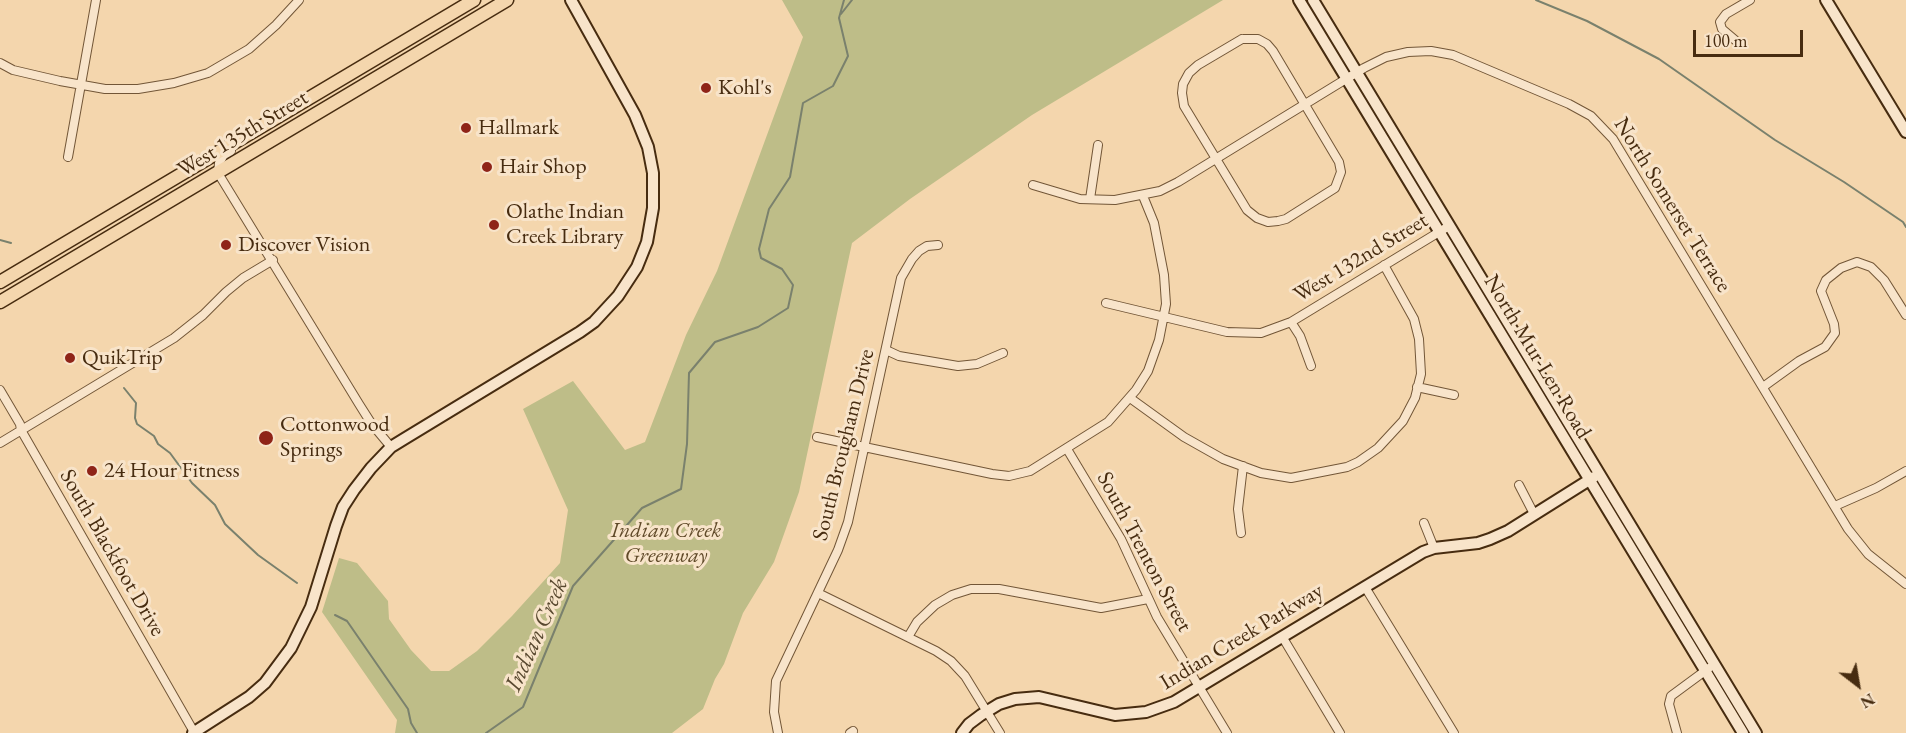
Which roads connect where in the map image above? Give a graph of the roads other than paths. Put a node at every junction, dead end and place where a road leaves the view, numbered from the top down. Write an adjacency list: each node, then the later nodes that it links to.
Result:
1 (96, 0): 13 (street)
2 (300, 0): 13 (street)
3 (474, 0): 15 (main road, West 135th Street)
4 (507, 0): 20 (main road, West 135th Street)
5 (570, 0): 45 (street)
6 (1299, 0): 12 (street, North Mur-Len Road)
7 (1313, 0): 12 (street, North Mur-Len Road)
8 (1750, 0): 10 (street)
9 (1826, 0): 16 (street)
10 (1735, 40)
11 (0, 63): 13 (street)
12 (1352, 76): 14 (street, North Somerset Terrace); 24 (street, North Mur-Len Road); 38 (street, North Somerset Terrace)
13 (81, 85): 18 (street)
14 (1305, 104): 19 (street, North Somerset Terrace); 19 (street); 19 (street)
15 (288, 110): 20 (street); 28 (main road, West 135th Street)
16 (1906, 132)
17 (1098, 145): 23 (street)
18 (68, 157)
19 (1215, 158): 22 (street, North Somerset Terrace)
20 (219, 173): 26 (street); 29 (main road, West 135th Street)
21 (1033, 185): 23 (street, North Somerset Terrace)
22 (1143, 196): 23 (street, North Somerset Terrace); 32 (street)
23 (1090, 199)
24 (1444, 229): 27 (street, West 132nd Street); 50 (street, North Mur-Len Road); 51 (street, North Mur-Len Road)
25 (938, 245): 34 (street, South Brougham Drive)
26 (273, 260): 42 (street); 45 (street)
27 (1384, 266): 33 (street, West 132nd Street); 37 (street)
28 (0, 282)
29 (0, 302)
30 (1106, 303): 32 (street, West 132nd Street)
31 (1906, 315): 38 (street)
32 (1163, 317): 33 (street, West 132nd Street); 41 (street)
33 (1291, 322): 36 (street, West 132nd Street)
34 (886, 350): 35 (street); 46 (street, South Brougham Drive)
35 (1003, 353)
36 (1311, 366)
37 (1418, 387): 40 (street); 48 (street)
38 (1763, 387): 53 (street, North Somerset Terrace)
39 (0, 390): 42 (street, South Blackfoot Drive)
40 (1454, 395)
41 (1130, 398): 47 (street); 48 (street)
42 (21, 430): 44 (street); 67 (street, South Blackfoot Drive)
43 (817, 437): 46 (street)
44 (0, 443)
45 (392, 447): 67 (street)
46 (865, 448): 47 (street); 60 (street, South Brougham Drive)
47 (1067, 449): 61 (street, South Trenton Street)
48 (1243, 466): 56 (street)
49 (1906, 471): 53 (street)
50 (1600, 473): 51 (street, Indian Creek Parkway); 64 (street, North Mur-Len Road)
51 (1588, 481): 54 (street, Indian Creek Parkway); 64 (street, North Mur-Len Road)
52 (1519, 485): 54 (street)
53 (1835, 507): 58 (street, North Somerset Terrace)
54 (1534, 514): 57 (street, Indian Creek Parkway)
55 (1424, 523): 57 (street)
56 (1241, 533)
57 (1434, 548): 59 (street, Indian Creek Parkway)
58 (1906, 584)
59 (1365, 587): 63 (street, Indian Creek Parkway); 73 (street)
60 (818, 593): 62 (street); 68 (street, South Brougham Drive)
61 (1148, 598): 62 (street); 65 (street, South Trenton Street)
62 (908, 637): 66 (street)
63 (1283, 638): 65 (street, Indian Creek Parkway); 72 (street)
64 (1710, 668): 74 (street); 75 (street, North Mur-Len Road); 76 (street, North Mur-Len Road)
65 (1199, 687): 66 (street, Indian Creek Parkway); 71 (street, South Trenton Street)
66 (987, 711): 69 (street, Indian Creek Parkway); 70 (street)
67 (194, 733)
68 (778, 733)
69 (962, 733)
70 (1000, 733)
71 (1227, 733)
72 (1340, 733)
73 (1454, 733)
74 (1677, 733)
75 (1743, 733)
76 (1756, 733)

